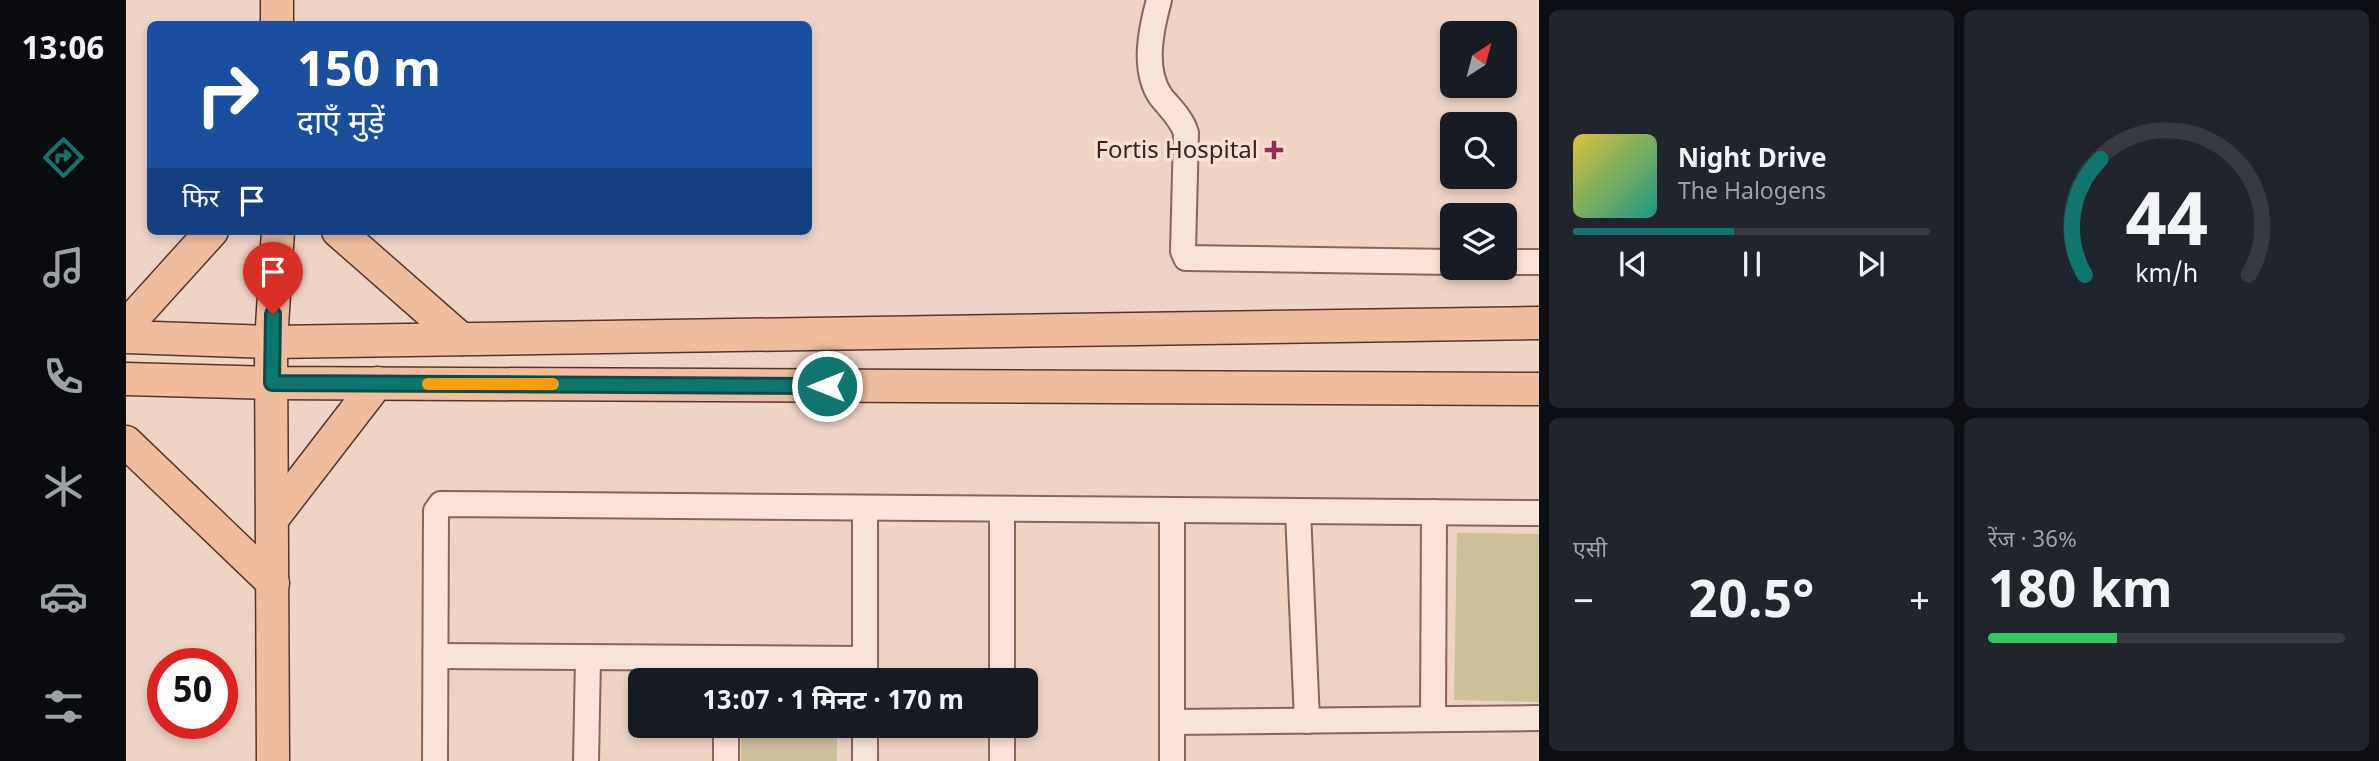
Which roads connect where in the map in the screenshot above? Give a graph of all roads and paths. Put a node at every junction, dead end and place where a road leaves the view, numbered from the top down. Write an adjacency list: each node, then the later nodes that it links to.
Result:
1 (277, 0): 3 (main road)
2 (1159, 0): 7 (street)
3 (277, 21)
4 (208, 235): 11 (main road)
5 (278, 235): 14 (main road)
6 (343, 235): 13 (main road)
7 (1440, 262)
8 (1517, 262): 9 (street)
9 (1539, 262)
10 (1539, 323): 13 (main road)
11 (126, 326)
12 (126, 337): 14 (main road)
13 (461, 339): 14 (main road)
14 (271, 342): 16 (main road)
15 (126, 379): 16 (main road)
16 (272, 383): 17 (main road); 26 (main road)
17 (377, 383): 18 (main road); 26 (main road)
18 (1539, 389)
19 (126, 442): 27 (main road)
20 (865, 509): 21 (street); 28 (street); 31 (street)
21 (1002, 509): 22 (street); 32 (street)
22 (1172, 510): 23 (street); 36 (street)
23 (1298, 511): 24 (street); 35 (street)
24 (1434, 512): 25 (street); 34 (street)
25 (1539, 513)
26 (272, 518): 27 (main road)
27 (273, 583): 40 (main road)
28 (436, 656): 29 (street); 41 (street)
29 (589, 657): 30 (street); 42 (street)
30 (705, 668)
31 (865, 668)
32 (1002, 668)
33 (1539, 718): 34 (street)
34 (1433, 719): 35 (street)
35 (1307, 721): 36 (street)
36 (1172, 722): 46 (street)
37 (726, 738): 43 (street)
38 (865, 738): 44 (street)
39 (1002, 738): 45 (street)
40 (273, 761)
41 (435, 761)
42 (586, 761)
43 (726, 761)
44 (865, 761)
45 (1002, 761)
46 (1172, 761)

